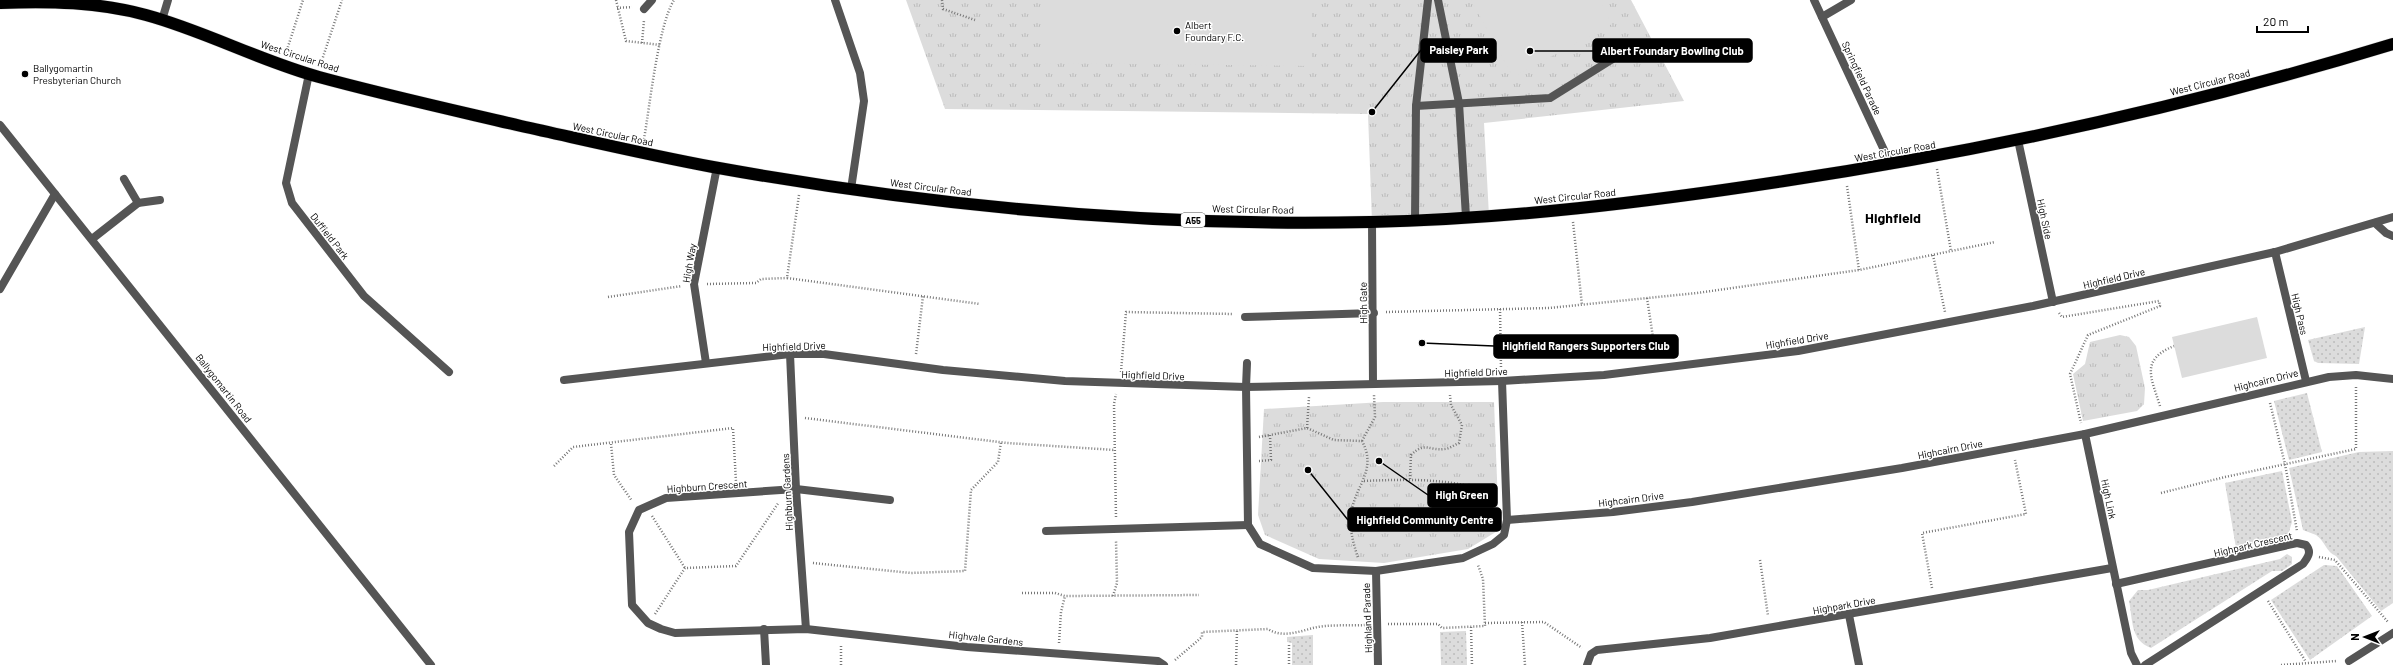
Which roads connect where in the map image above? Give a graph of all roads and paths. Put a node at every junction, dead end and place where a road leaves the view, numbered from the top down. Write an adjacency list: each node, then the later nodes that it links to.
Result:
1 (168, 0): 18 (street)
2 (303, 0): 24 (path)
3 (342, 0): 25 (path)
4 (616, 0): 15 (path)
5 (652, 0): 16 (street)
6 (674, 0): 22 (path)
7 (835, 0): 37 (street)
8 (942, 0): 19 (path)
9 (1428, 0): 27 (street)
10 (1438, 0): 26 (street)
11 (1814, 0): 17 (street, Springfield Parade)
12 (1851, 0): 17 (street)
13 (0, 3): 18 (highway, West Circular Road / A55)
14 (624, 6): 15 (path)
15 (617, 8): 20 (path)
16 (644, 9): 20 (path)
17 (1822, 17): 32 (street, Springfield Parade)
18 (162, 20): 24 (highway, West Circular Road / A55)
19 (975, 20)
20 (642, 43): 22 (path)
21 (2393, 44): 29 (highway, West Circular Road / A55)
22 (660, 45): 30 (path)
23 (1614, 58): 26 (street)
24 (282, 65): 25 (highway, West Circular Road / A55)
25 (313, 75): 30 (highway, West Circular Road / A55); 70 (street, Duffield Park)
26 (1458, 103): 27 (street); 42 (street)
27 (1416, 106): 44 (street)
28 (0, 125): 38 (street, Ballygomartin Road)
29 (2018, 140): 31 (highway, West Circular Road / A55); 57 (street, High Side)
30 (641, 153): 33 (highway, West Circular Road / A55)
31 (1935, 157): 32 (highway, West Circular Road / A55); 50 (path)
32 (1891, 165): 34 (highway, West Circular Road / A55)
33 (717, 167): 36 (highway, West Circular Road / A55); 66 (street, High Way)
34 (1845, 172): 41 (highway, West Circular Road / A55); 53 (path)
35 (124, 179): 40 (street)
36 (801, 181): 37 (highway, West Circular Road / A55); 55 (path)
37 (851, 189): 45 (highway, West Circular Road / A55)
38 (55, 194): 48 (street, Ballygomartin Road); 54 (street)
39 (160, 200): 40 (street)
40 (138, 203): 48 (street)
41 (1572, 210): 42 (highway, West Circular Road / A55); 59 (path)
42 (1466, 217): 44 (highway, West Circular Road / A55)
43 (2393, 217): 46 (street, Highfield Drive)
44 (1415, 220): 45 (highway, West Circular Road / A55)
45 (1372, 222): 61 (street, High Gate)
46 (2375, 223): 47 (street); 51 (street, Highfield Drive)
47 (2393, 236)
48 (92, 239): 142 (street, Ballygomartin Road)
49 (1995, 242): 50 (path)
50 (1951, 252): 52 (path)
51 (2275, 252): 57 (street, Highfield Drive); 75 (street, High Pass)
52 (1933, 255): 53 (path); 63 (path)
53 (1859, 270): 56 (path)
54 (0, 289)
55 (923, 296): 58 (path); 68 (path)
56 (1647, 298): 59 (path); 69 (path)
57 (2053, 302): 63 (street, Highfield Drive); 85 (path)
58 (980, 304)
59 (1582, 305): 60 (path)
60 (1500, 310): 61 (path); 74 (path)
61 (1374, 313): 62 (street); 77 (street, High Gate)
62 (1245, 317): 76 (path)
63 (1947, 323): 69 (street, Highfield Drive)
64 (2174, 346): 82 (path)
65 (790, 354): 66 (street, Highfield Drive); 68 (street, Highfield Drive); 83 (street, Highburn Gardens)
66 (706, 362): 73 (street, Highfield Drive)
67 (1246, 363): 78 (street)
68 (914, 366): 76 (street, Highfield Drive)
69 (1658, 368): 74 (street, Highfield Drive)
70 (448, 372)
71 (2356, 375): 72 (street, Highcairn Drive); 75 (street, Highcairn Drive); 92 (path)
72 (2393, 379)
73 (564, 380)
74 (1502, 381): 77 (street, Highfield Drive); 100 (street)
75 (2306, 381): 79 (street, Highcairn Drive)
76 (1118, 384): 78 (street, Highfield Drive); 89 (path)
77 (1373, 384): 78 (street, Highfield Drive); 86 (path)
78 (1246, 387): 91 (street)
79 (2267, 391): 82 (street, Highcairn Drive); 92 (path)
80 (1451, 404): 94 (path)
81 (1309, 410): 84 (path)
82 (2163, 416): 85 (street, Highcairn Drive)
83 (794, 419): 87 (path); 96 (street, Highburn Gardens)
84 (1307, 428): 86 (path); 91 (path)
85 (2085, 434): 103 (street, Highcairn Drive); 114 (street, High Link)
86 (1362, 441): 95 (path)
87 (1001, 442): 89 (path); 112 (path)
88 (611, 444): 93 (path); 99 (path); 102 (path)
89 (1115, 450): 105 (path)
90 (2016, 461): 123 (path)
91 (1247, 462): 104 (street)
92 (2285, 464): 98 (path); 107 (path)
93 (554, 466)
94 (1410, 479): 95 (path); 100 (path)
95 (1364, 481): 115 (path)
96 (796, 489): 97 (street, Highburn Crescent); 101 (street, Highburn Crescent); 112 (street, Highburn Gardens)
97 (787, 490): 99 (street, Highburn Crescent); 113 (path)
98 (2162, 493)
99 (736, 494): 102 (street, Highburn Crescent)
100 (1506, 497): 103 (street)
101 (890, 500)
102 (642, 508): 113 (path); 127 (street)
103 (1506, 520): 109 (street)
104 (1248, 525): 105 (street); 115 (street)
105 (1116, 529): 106 (street)
106 (1046, 531)
107 (2297, 543): 110 (street, Highpark Crescent); 117 (street, Highpark Crescent)
108 (1117, 553): 122 (path)
109 (1473, 553): 116 (street); 126 (path)
110 (2309, 555): 118 (street); 131 (path)
111 (1760, 560): 130 (path)
112 (801, 563): 133 (street, Highburn Gardens)
113 (685, 568): 127 (path)
114 (2112, 568): 117 (street); 123 (street, Highpark Drive)
115 (1360, 570): 116 (street)
116 (1376, 571): 128 (street, Highland Parade)
117 (2116, 584): 154 (street)
118 (2263, 592): 141 (path); 155 (street)
119 (1022, 593): 121 (path)
120 (1199, 595): 122 (path)
121 (1065, 596): 122 (path); 139 (path)
122 (1113, 596)
123 (1934, 600): 124 (street, Highpark Drive)
124 (1849, 615): 130 (street, Highpark Drive); 153 (street)
125 (1522, 622): 126 (path); 138 (path); 151 (path)
126 (1485, 623): 129 (path)
127 (648, 624): 132 (street)
128 (1377, 624): 129 (path); 134 (path); 149 (street, Highland Parade)
129 (1471, 627): 150 (path)
130 (1770, 628): 138 (street, Highpark Drive)
131 (2393, 628)
132 (764, 629): 133 (street); 143 (street)
133 (806, 629): 139 (street, Highvale Gardens)
134 (1237, 630): 146 (path); 147 (path)
135 (2393, 633): 140 (street)
136 (1289, 645): 148 (path)
137 (841, 646): 144 (path)
138 (1591, 654): 152 (street)
139 (1059, 655): 145 (street, Highvale Gardens)
140 (2349, 661): 141 (path)
141 (2306, 662): 156 (path)
142 (431, 665)
143 (766, 665)
144 (841, 665)
145 (1164, 665)
146 (1170, 665)
147 (1236, 665)
148 (1289, 665)
149 (1378, 665)
150 (1472, 665)
151 (1526, 665)
152 (1588, 665)
153 (1859, 665)
154 (2137, 665)
155 (2145, 665)
156 (2281, 665)

